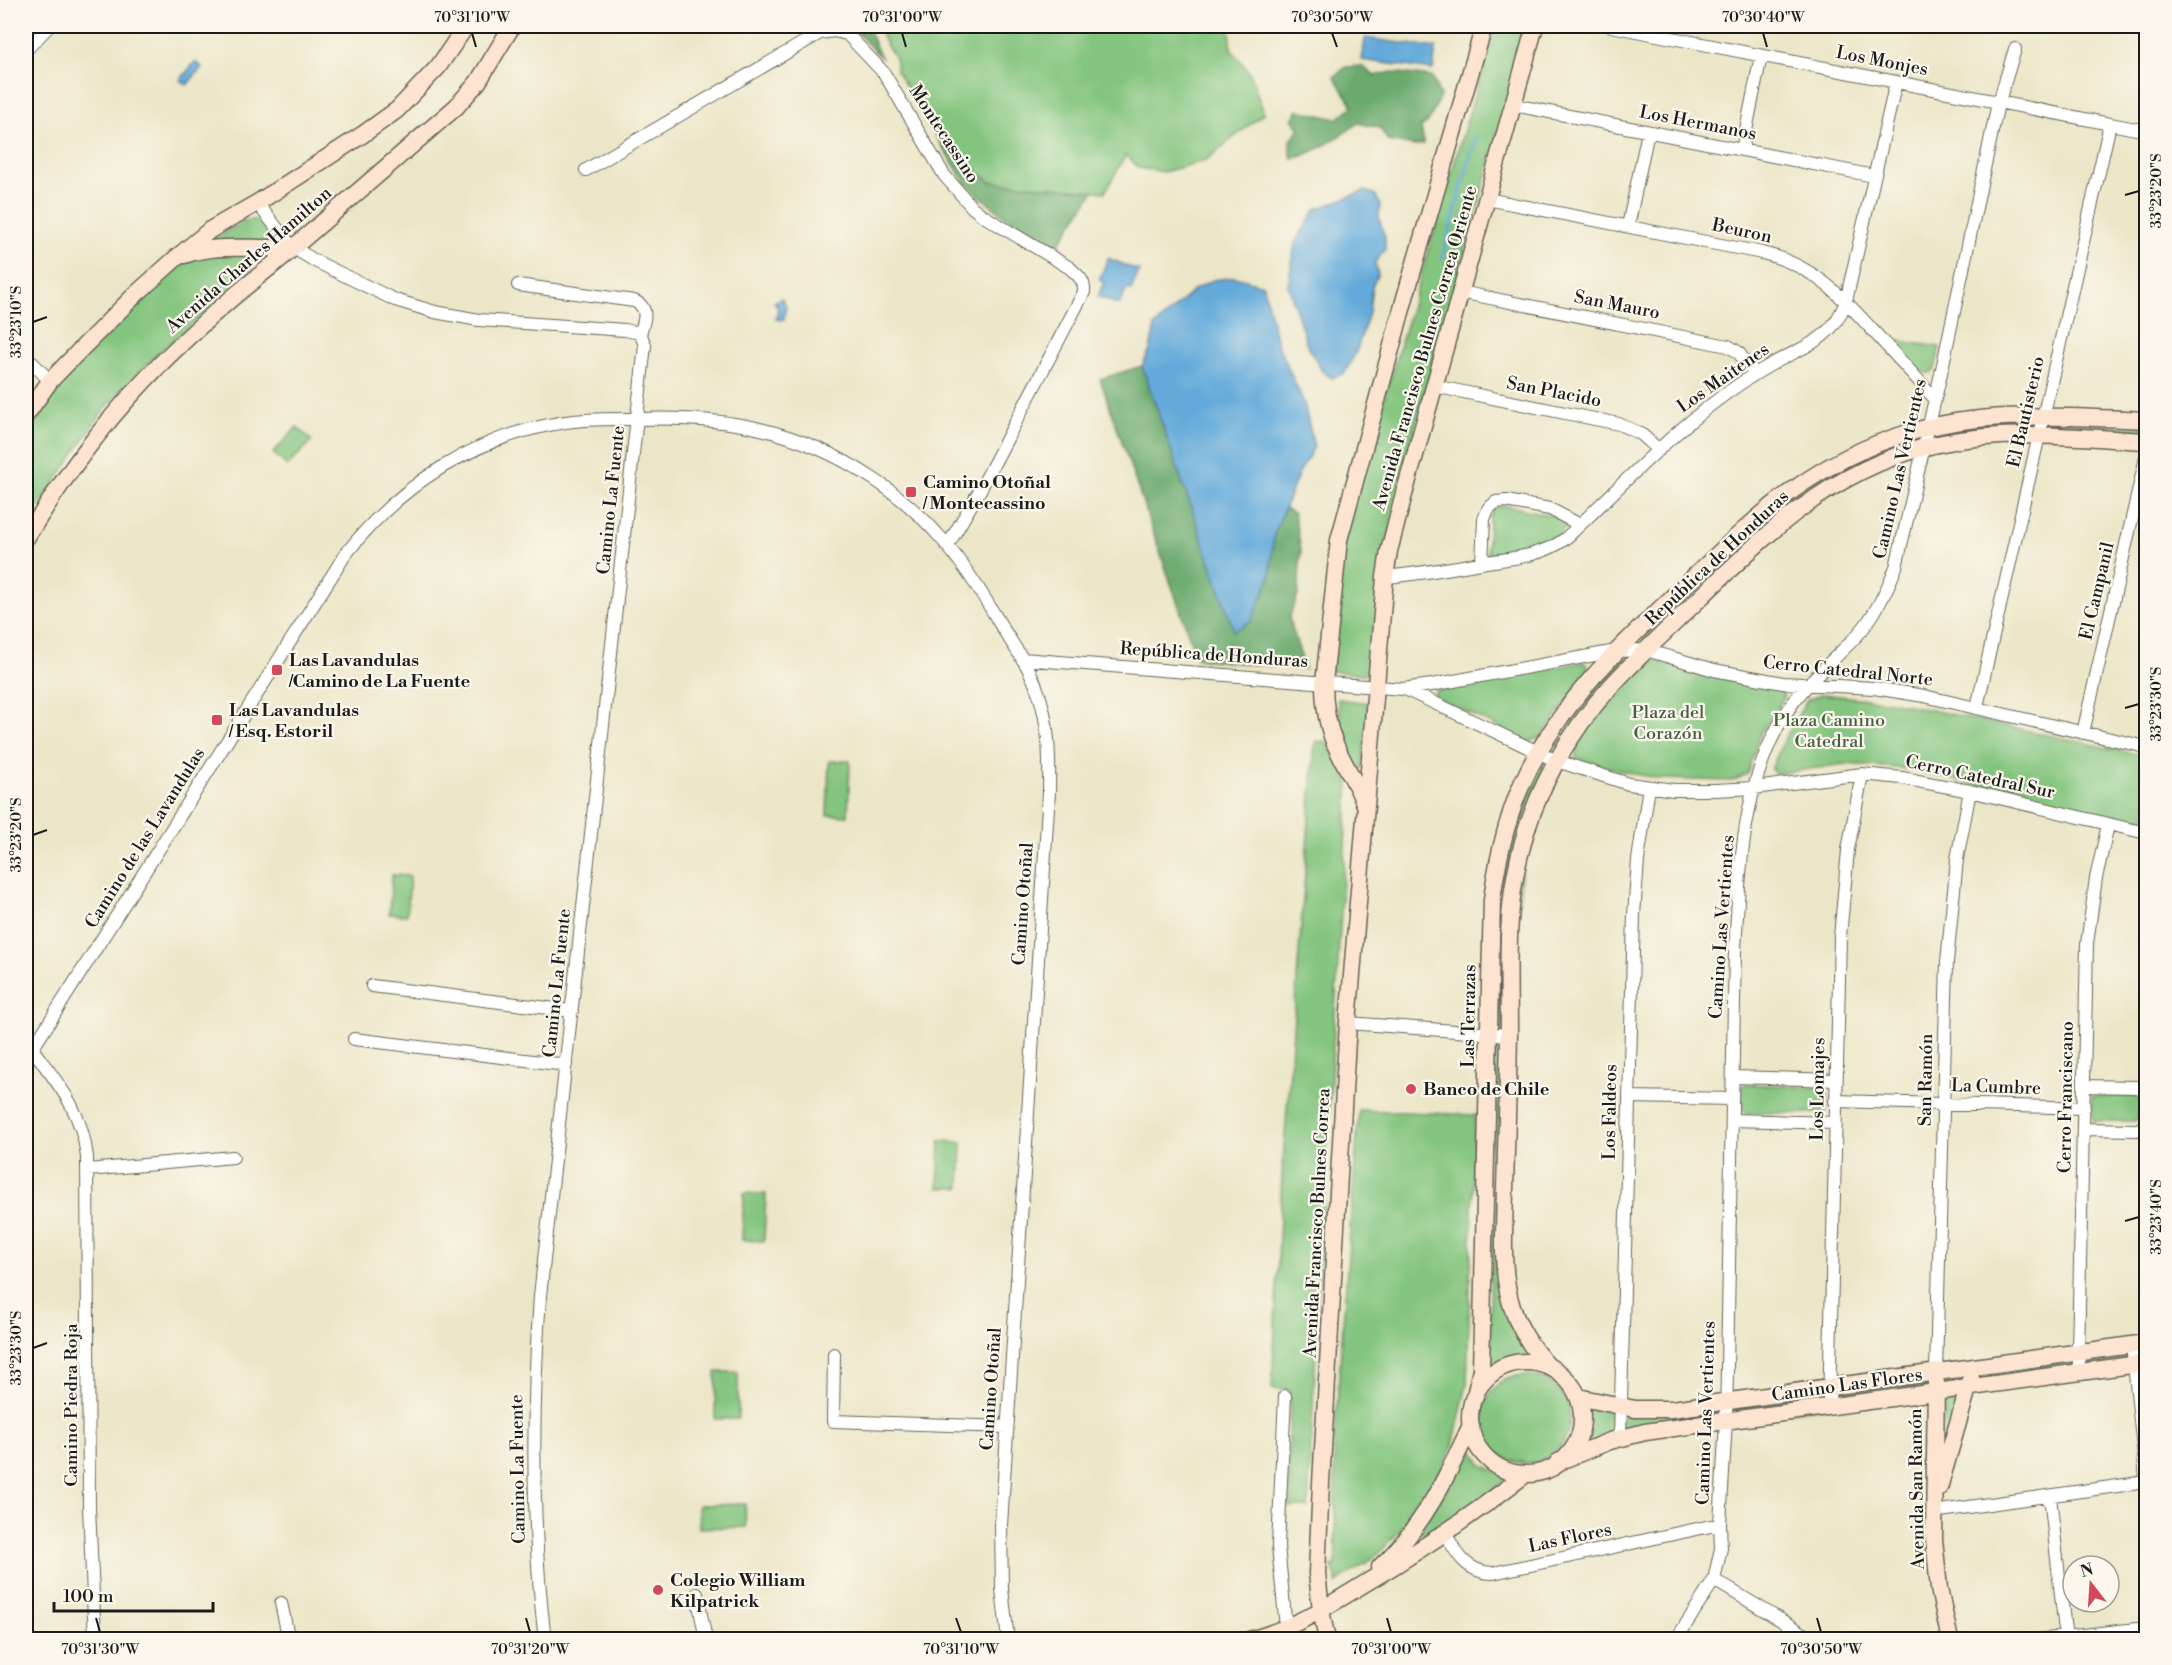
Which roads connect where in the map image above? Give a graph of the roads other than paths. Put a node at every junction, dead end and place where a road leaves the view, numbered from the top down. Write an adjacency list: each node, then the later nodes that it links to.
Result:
1 (49, 26): 8 (street)
2 (466, 26): 20 (street, Avenida Charles Hamilton)
3 (512, 26): 22 (street, Avenida Charles Hamilton)
4 (1484, 26): 55 (street, Avenida Francisco Bulnes Correa Oriente)
5 (1535, 26): 12 (street, Avenida Francisco Bulnes Correa Oriente)
6 (1611, 26): 9 (street, Los Monjes)
7 (2015, 49): 11 (street, Camino Las Vertientes)
8 (26, 50)
9 (1761, 56): 10 (street, Los Monjes); 16 (street)
10 (1896, 82): 11 (street, Los Monjes); 18 (street, Los Maitenes)
11 (1998, 101): 13 (street, Los Monjes); 34 (street, Camino Las Vertientes)
12 (1514, 105): 15 (street, Los Hermanos); 19 (street, Avenida Francisco Bulnes Correa Oriente)
13 (2110, 124): 14 (street, Los Monjes); 36 (street, El Bautisterio)
14 (2146, 131)
15 (1648, 132): 16 (street, Los Hermanos); 21 (street)
16 (1742, 150): 18 (street, Los Hermanos)
17 (586, 170): 49 (street, Montecassino)
18 (1874, 176): 28 (street, Los Maitenes)
19 (1487, 198): 21 (street, Beuron); 27 (street, Avenida Francisco Bulnes Correa Oriente)
20 (257, 203): 22 (street); 24 (street, Avenida Charles Hamilton)
21 (1628, 226): 28 (street, Beuron)
22 (292, 247): 23 (street); 25 (street, Avenida Charles Hamilton); 29 (street)
23 (260, 249): 24 (street); 25 (street)
24 (175, 259): 32 (street, Avenida Charles Hamilton)
25 (253, 280): 47 (street, Avenida Charles Hamilton)
26 (518, 285): 29 (street, Camino La Fuente)
27 (1460, 292): 31 (street, San Mauro); 33 (street, Avenida Francisco Bulnes Correa Oriente)
28 (1846, 301): 31 (street, Los Maitenes); 34 (street, Beuron)
29 (640, 333): 37 (street, Camino La Fuente)
30 (26, 356): 32 (street)
31 (1755, 374): 43 (street, Los Maitenes)
32 (50, 381): 35 (street, Avenida Charles Hamilton)
33 (1434, 386): 43 (street, San Placido); 51 (street, Avenida Francisco Bulnes Correa Oriente)
34 (1935, 399): 39 (street, Camino Las Vertientes)
35 (26, 416)
36 (2043, 417): 38 (street, República de Honduras); 39 (street, República de Honduras); 40 (street, El Bautisterio)
37 (638, 419): 49 (street, Camino Otoñal); 74 (street, Camino La Fuente); 79 (street, Camino de las Lavandulas)
38 (2146, 420)
39 (1929, 427): 42 (street, Camino Las Vertientes); 46 (street, República de Honduras)
40 (2039, 435): 41 (street, República de Honduras); 42 (street, República de Honduras); 59 (street, El Bautisterio)
41 (2146, 441)
42 (1924, 447): 48 (street, República de Honduras); 57 (street, Camino Las Vertientes)
43 (1659, 450): 45 (street, Los Maitenes)
44 (2146, 457): 60 (street, El Campanil)
45 (1581, 525): 50 (street, Los Maitenes); 50 (street)
46 (1748, 527): 48 (street); 53 (street, República de Honduras)
47 (26, 538)
48 (1761, 541): 52 (street, República de Honduras)
49 (948, 545): 54 (street, Camino Otoñal)
50 (1482, 563): 51 (street, Los Maitenes)
51 (1385, 577): 56 (street, Avenida Francisco Bulnes Correa Oriente)
52 (1646, 650): 53 (street, Cerro Catedral Norte); 57 (street, Cerro Catedral Norte); 63 (street, República de Honduras)
53 (1616, 651): 58 (street, República de Honduras); 62 (street, República de Honduras)
54 (1023, 659): 55 (street, República de Honduras); 117 (street, Camino Otoñal)
55 (1324, 683): 56 (street, República de Honduras); 68 (street, Avenida Francisco Bulnes Correa)
56 (1377, 686): 58 (street, República de Honduras); 68 (street, Avenida Francisco Bulnes Correa)
57 (1807, 686): 59 (street, Cerro Catedral Norte); 66 (street, Camino Las Vertientes)
58 (1403, 689): 62 (street, República de Honduras)
59 (1977, 707): 60 (street, Cerro Catedral Norte)
60 (2083, 732): 61 (street, Cerro Catedral Norte)
61 (2146, 747)
62 (1539, 752): 63 (street, República de Honduras); 71 (street, Las Terrazas)
63 (1557, 761): 65 (street, Cerro Catedral Sur); 72 (street)
64 (1862, 774): 66 (street, Cerro Catedral Sur); 67 (street, Cerro Catedral Sur); 82 (street, Los Lomajes)
65 (1649, 787): 66 (street, Cerro Catedral Sur); 85 (street, Los Faldeos)
66 (1754, 788): 81 (street, Camino Las Vertientes)
67 (1970, 791): 69 (street, Cerro Catedral Sur); 88 (street, San Ramón)
68 (1366, 808): 75 (street, Avenida Francisco Bulnes Correa)
69 (2108, 825): 70 (street, Cerro Catedral Sur); 83 (street, Cerro Franciscano)
70 (2146, 833)
71 (1499, 854): 72 (street); 76 (street, Las Terrazas)
72 (1518, 858): 77 (street)
73 (372, 986): 74 (street)
74 (572, 1011): 80 (street, Camino La Fuente)
75 (1348, 1023): 76 (street); 131 (street, Avenida Francisco Bulnes Correa)
76 (1488, 1034): 77 (street); 96 (street, Las Terrazas)
77 (1509, 1035): 97 (street)
78 (354, 1039): 80 (street)
79 (29, 1055): 95 (street, Camino Piedra Roja)
80 (566, 1065): 137 (street, Camino La Fuente)
81 (1732, 1077): 82 (street); 86 (street, Camino Las Vertientes)
82 (1836, 1080): 87 (street, Los Lomajes)
83 (2084, 1086): 84 (street); 89 (street, Cerro Franciscano)
84 (2146, 1095)
85 (1629, 1097): 86 (street); 113 (street, Los Faldeos)
86 (1732, 1098): 90 (street, Camino Las Vertientes)
87 (1835, 1101): 88 (street, La Cumbre); 92 (street, Los Lomajes)
88 (1943, 1104): 89 (street, La Cumbre); 104 (street, San Ramón)
89 (2084, 1108): 93 (street, Cerro Franciscano)
90 (1732, 1120): 92 (street); 112 (street, Camino Las Vertientes)
91 (2146, 1121): 93 (street)
92 (1835, 1123): 106 (street, Los Lomajes)
93 (2083, 1129): 99 (street, Cerro Franciscano)
94 (233, 1156): 95 (street)
95 (88, 1170): 135 (street, Camino Piedra Roja)
96 (1485, 1197): 97 (street); 110 (street, Las Terrazas)
97 (1504, 1198): 102 (street)
98 (2139, 1344): 99 (street, Camino Las Flores); 101 (street)
99 (2078, 1353): 103 (street, Camino Las Flores); 105 (street, Cerro Franciscano)
100 (834, 1354): 117 (street)
101 (2141, 1364): 105 (street, Camino Las Flores); 121 (street)
102 (1549, 1367): 110 (street); 111 (street)
103 (1974, 1367): 104 (street, Camino Las Flores); 107 (street)
104 (1936, 1372): 106 (street, Camino Las Flores); 108 (street, Avenida San Ramón)
105 (2080, 1372): 107 (street, Camino Las Flores)
106 (1828, 1388): 112 (street, Camino Las Flores); 114 (street, Los Lomajes)
107 (1969, 1388): 108 (street, Camino Las Flores); 124 (street)
108 (1935, 1393): 114 (street, Camino Las Flores); 124 (street, Avenida San Ramón)
109 (1285, 1396): 132 (street)
110 (1475, 1396): 116 (street)
111 (1578, 1397): 113 (street, Camino Las Flores); 119 (street)
112 (1725, 1402): 113 (street, Camino Las Flores); 115 (street, Camino Las Vertientes)
113 (1621, 1406): 118 (street, Los Faldeos)
114 (1829, 1407): 115 (street, Camino Las Flores)
115 (1726, 1421): 118 (street, Camino Las Flores); 125 (street, Camino Las Vertientes)
116 (1471, 1425): 120 (street); 128 (street)
117 (1006, 1427): 139 (street, Camino Otoñal)
118 (1620, 1438): 119 (street, Camino Las Flores)
119 (1558, 1462): 120 (street)
120 (1526, 1473): 126 (street)
121 (2146, 1477)
122 (2146, 1482): 123 (street)
123 (2050, 1496): 124 (street); 134 (street)
124 (1934, 1508): 144 (street, Avenida San Ramón)
125 (1720, 1524): 126 (street, Las Flores); 127 (street, Camino Las Vertientes)
126 (1445, 1533): 128 (street)
127 (1714, 1580): 142 (street, Camino Las Vertientes); 143 (street)
128 (1354, 1591): 131 (street)
129 (697, 1594): 138 (street)
130 (281, 1604): 136 (street)
131 (1321, 1610): 132 (street); 141 (street, Avenida Francisco Bulnes Correa)
132 (1286, 1628): 140 (street)
133 (2146, 1628): 134 (street)
134 (2066, 1638): 145 (street)
135 (95, 1640)
136 (289, 1640)
137 (545, 1640)
138 (706, 1640)
139 (1008, 1640)
140 (1249, 1640)
141 (1327, 1640)
142 (1676, 1640)
143 (1814, 1640)
144 (1950, 1640)
145 (2037, 1640)

